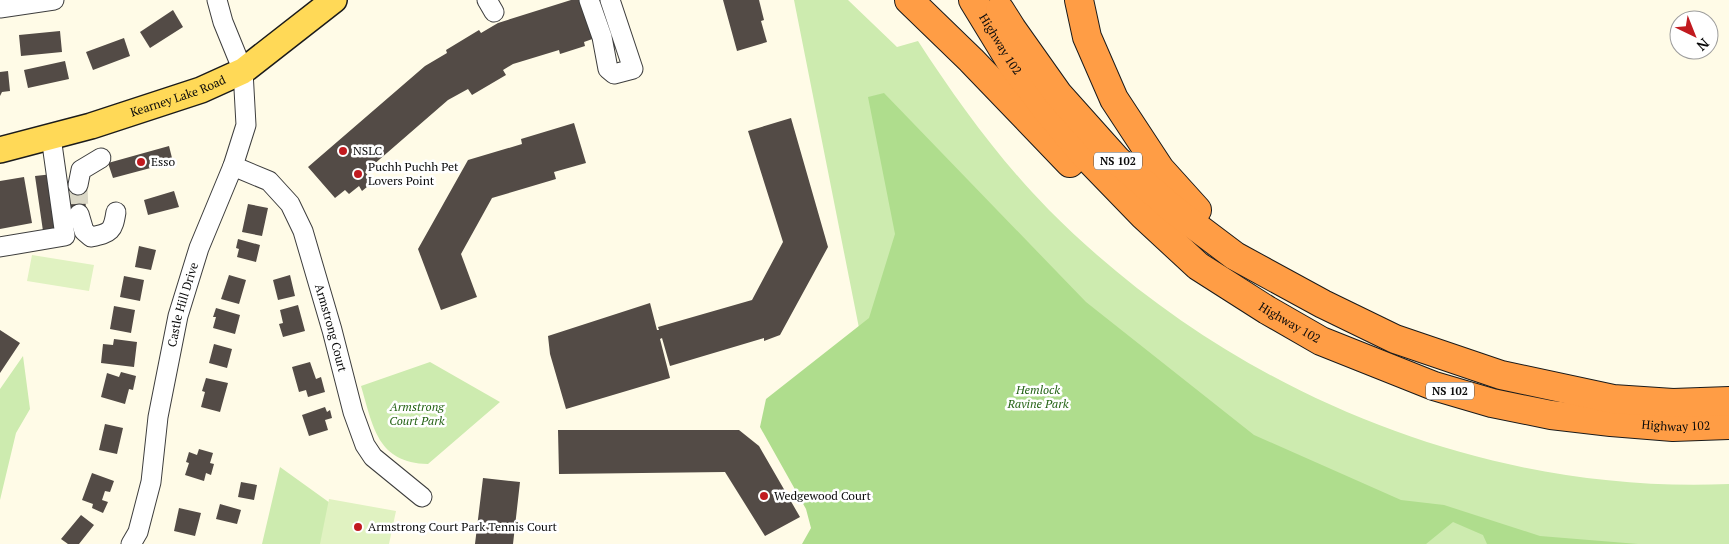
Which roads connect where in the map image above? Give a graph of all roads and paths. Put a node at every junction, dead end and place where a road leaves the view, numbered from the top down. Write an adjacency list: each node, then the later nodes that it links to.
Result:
1 (54, 0): 10 (street)
2 (217, 0): 11 (street, Castle Hill Drive)
3 (334, 0): 11 (main road, Kearney Lake Road)
4 (589, 0): 5 (street)
5 (610, 0)
6 (909, 0): 20 (highway)
7 (973, 0): 20 (highway, Highway 102 / NS 102)
8 (994, 0): 21 (highway, Highway 102 / NS 102)
9 (1079, 0): 21 (highway)
10 (0, 8)
11 (243, 70): 12 (main road, Kearney Lake Road); 15 (street, Castle Hill Drive)
12 (52, 137): 13 (main road, Kearney Lake Road); 19 (street)
13 (0, 150)
14 (101, 158): 16 (street)
15 (233, 166): 24 (street, Armstrong Court); 25 (street, Castle Hill Drive)
16 (78, 184)
17 (116, 212): 18 (street)
18 (79, 214)
19 (0, 247)
20 (1198, 266): 23 (highway, Highway 102 / NS 102)
21 (1282, 281): 22 (highway, Highway 102 / NS 102)
22 (1729, 401)
23 (1729, 425)
24 (422, 497)
25 (131, 544)

